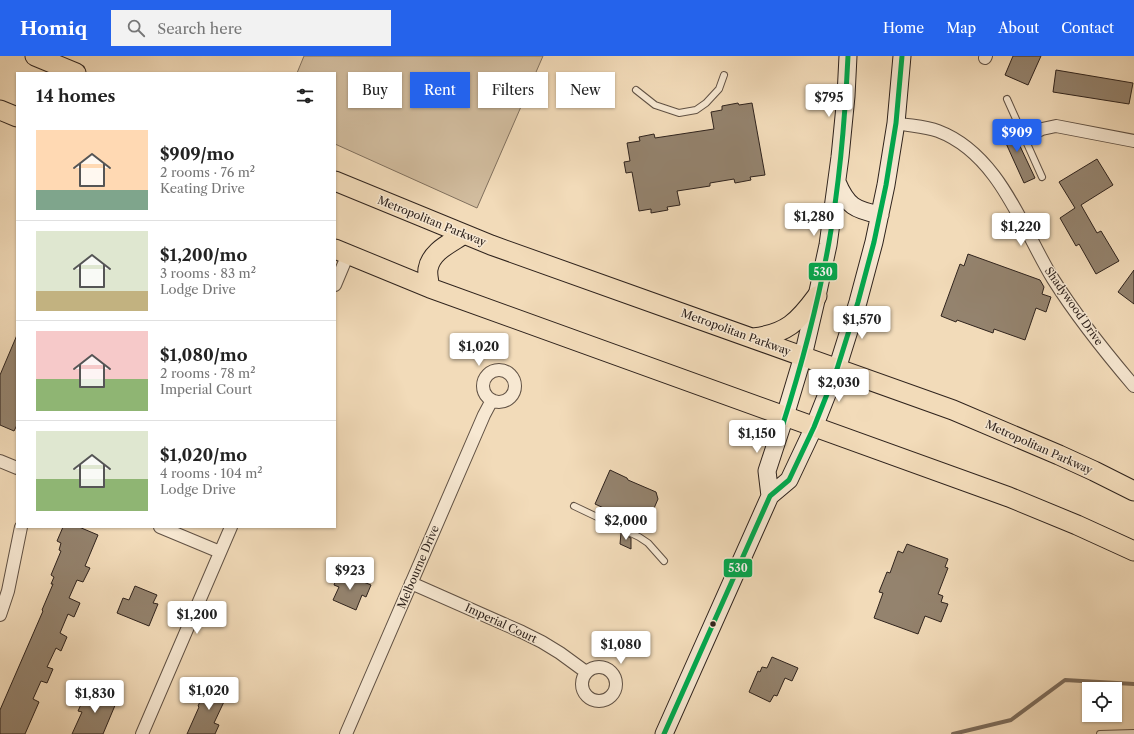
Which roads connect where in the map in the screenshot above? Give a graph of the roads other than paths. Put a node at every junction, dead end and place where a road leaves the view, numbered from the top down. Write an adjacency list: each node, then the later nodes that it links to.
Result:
1 (34, 56): 4 (main road)
2 (848, 56): 15 (main road)
3 (902, 56): 10 (main road)
4 (74, 72)
5 (724, 75): 6 (lane)
6 (636, 90)
7 (1007, 99): 11 (lane)
8 (0, 110): 9 (main road)
9 (16, 117)
10 (896, 124): 16 (main road); 25 (street, Shadywood Drive)
11 (1024, 138): 12 (street); 13 (lane)
12 (1134, 141)
13 (1042, 177)
14 (336, 181): 17 (main road, Metropolitan Parkway)
15 (837, 182): 16 (main road); 21 (main road)
16 (880, 215): 24 (main road)
17 (464, 234): 20 (main road); 22 (main road, Metropolitan Parkway)
18 (342, 252): 19 (street); 20 (main road)
19 (336, 280)
20 (430, 288): 27 (main road)
21 (818, 296): 22 (main road); 23 (main road)
22 (753, 338): 23 (main road, Metropolitan Parkway)
23 (803, 356): 24 (main road, Metropolitan Parkway); 27 (main road)
24 (837, 369): 28 (main road); 31 (main road, Metropolitan Parkway)
25 (1134, 386)
26 (492, 400): 40 (street, Melbourne Drive)
27 (785, 416): 28 (main road); 32 (main road)
28 (814, 426): 32 (main road); 37 (main road)
29 (0, 461): 30 (street)
30 (16, 468)
31 (1134, 491)
32 (770, 496): 46 (main road)
33 (574, 506): 39 (lane)
34 (21, 528): 41 (street)
35 (162, 528): 38 (street)
36 (231, 528): 38 (street)
37 (1134, 551)
38 (220, 552): 44 (street)
39 (664, 561)
40 (411, 583): 42 (street, Imperial Court); 45 (street, Melbourne Drive)
41 (0, 615)
42 (586, 672)
43 (1134, 733): 47 (lane)
44 (142, 734)
45 (346, 734)
46 (664, 734)
47 (1100, 734)

